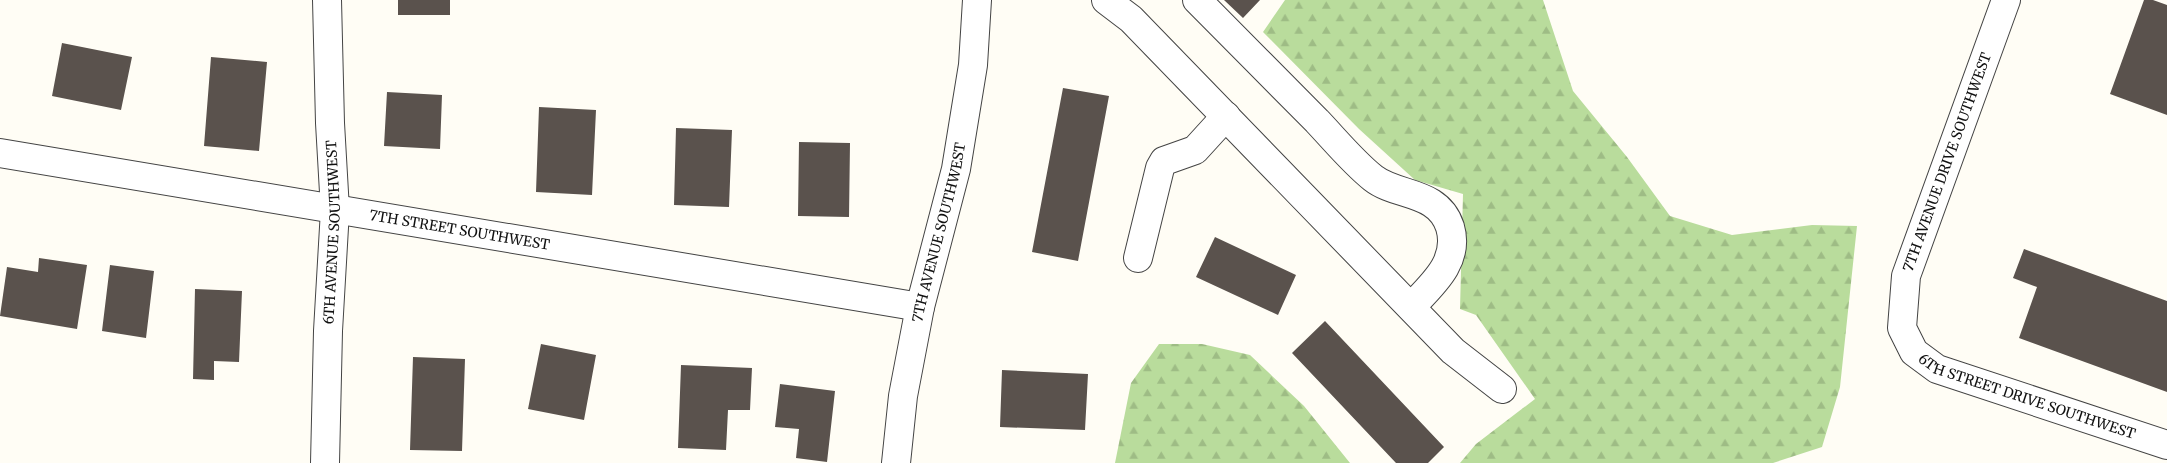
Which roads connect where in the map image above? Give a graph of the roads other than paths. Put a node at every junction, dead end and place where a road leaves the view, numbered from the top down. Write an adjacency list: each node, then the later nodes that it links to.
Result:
1 (327, 0): 8 (street, 6TH AVENUE SOUTHWEST)
2 (977, 0): 10 (street, 7TH AVENUE SOUTHWEST)
3 (1106, 0): 6 (street)
4 (1197, 0): 11 (street)
5 (2006, 0): 12 (street, 7TH AVENUE DRIVE SOUTHWEST)
6 (1226, 116): 9 (street); 11 (street)
7 (0, 153): 8 (street, 7TH STREET SOUTHWEST)
8 (335, 210): 10 (street, 7TH STREET SOUTHWEST); 15 (street, 6TH AVENUE SOUTHWEST)
9 (1138, 258)
10 (920, 307): 16 (street, 7TH AVENUE SOUTHWEST)
11 (1411, 307): 13 (street)
12 (1902, 328): 14 (street, 6TH STREET DRIVE SOUTHWEST)
13 (1502, 389)
14 (2167, 445)
15 (325, 463)
16 (896, 463)

